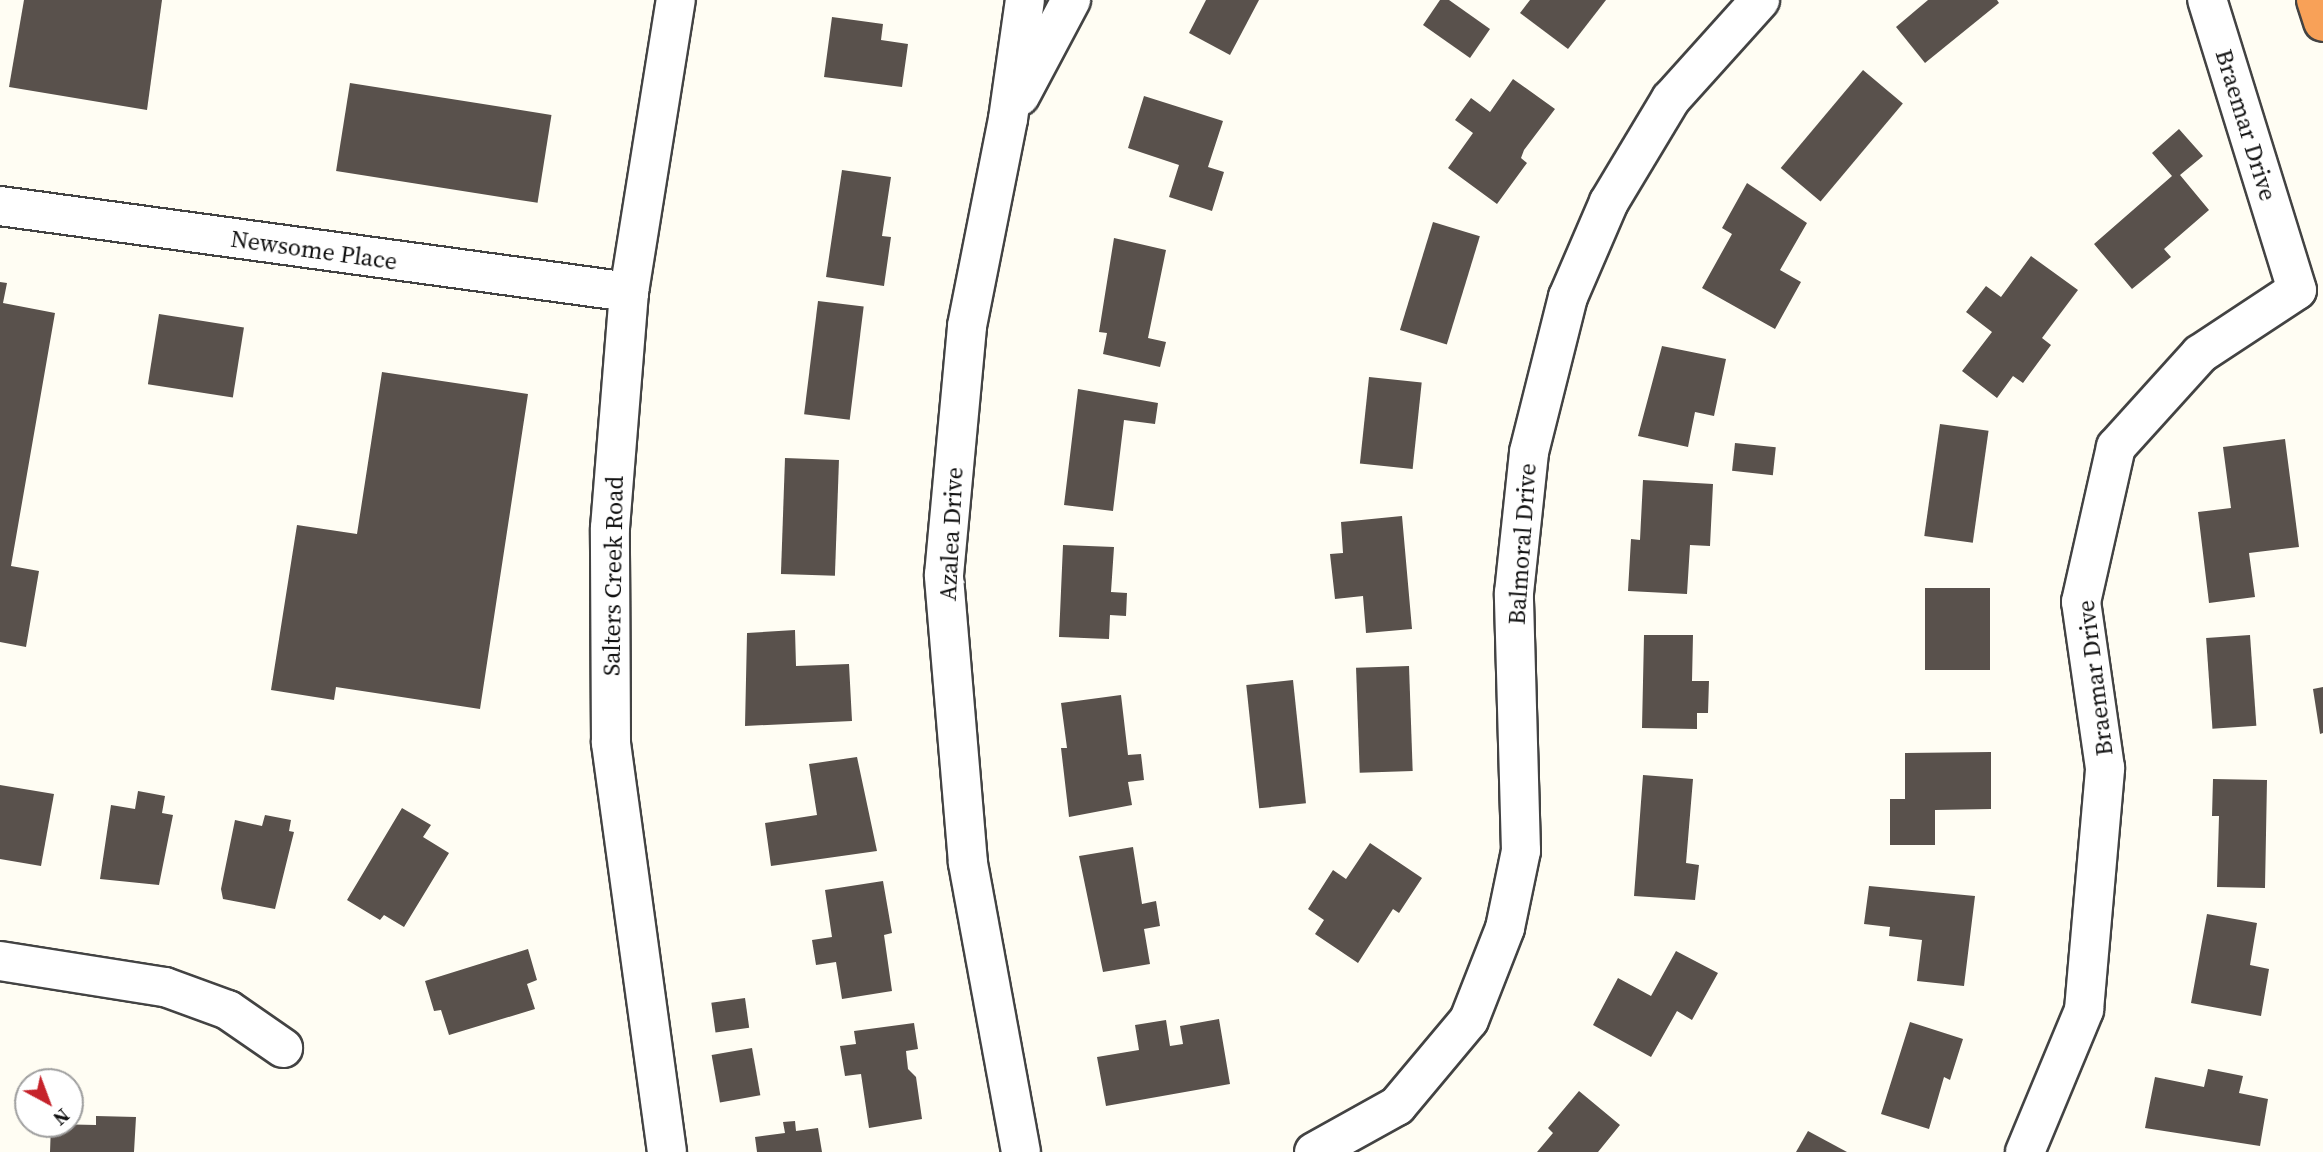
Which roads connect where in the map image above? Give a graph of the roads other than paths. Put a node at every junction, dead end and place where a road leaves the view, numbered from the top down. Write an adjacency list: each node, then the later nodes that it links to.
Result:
1 (676, 0): 10 (street, Salters Creek Road)
2 (1025, 0): 8 (street, Azalea Drive)
3 (1071, 0): 8 (street)
4 (1760, 0): 15 (street, Balmoral Drive)
5 (2207, 0): 16 (street, Braemar Drive)
6 (2316, 0): 7 (highway)
7 (2323, 22)
8 (1007, 119): 14 (street, Azalea Drive)
9 (0, 206): 10 (street, Newsome Place)
10 (629, 292): 13 (street, Salters Creek Road)
11 (0, 961): 12 (street)
12 (283, 1048)
13 (667, 1152)
14 (1021, 1152)
15 (1314, 1152)
16 (2025, 1152)

